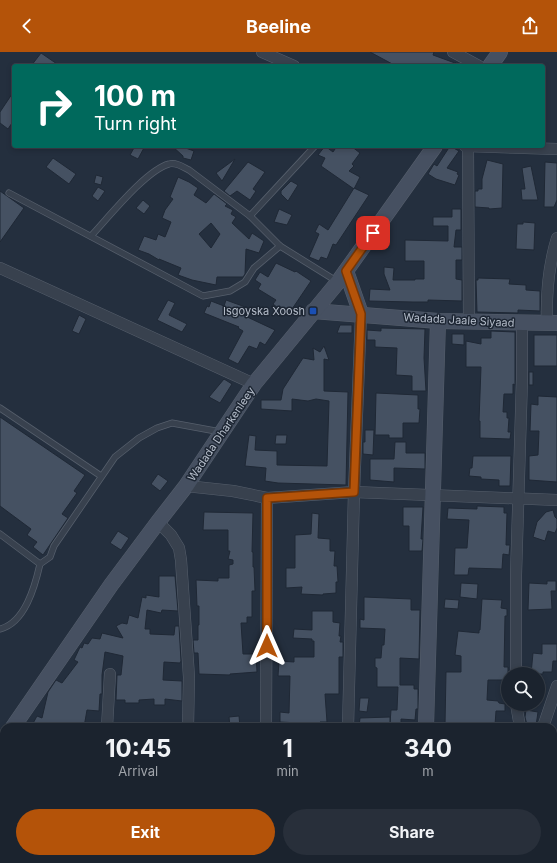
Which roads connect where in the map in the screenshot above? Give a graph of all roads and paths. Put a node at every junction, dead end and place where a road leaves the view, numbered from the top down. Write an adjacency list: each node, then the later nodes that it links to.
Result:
1 (262, 52): 4 (street)
2 (453, 52): 5 (street)
3 (500, 52): 6 (main road)
4 (289, 64)
5 (475, 64)
6 (491, 64)
7 (312, 148): 13 (lane)
8 (434, 148): 18 (main road, Wadada Dharkenleey)
9 (466, 148): 22 (street)
10 (527, 148): 11 (street)
11 (557, 149)
12 (9, 193): 14 (lane)
13 (250, 216): 14 (lane); 16 (lane)
14 (91, 236): 16 (lane)
15 (557, 238): 24 (street)
16 (280, 246): 18 (lane)
17 (0, 268): 25 (street)
18 (342, 277): 19 (main road, Wadada Dharkenleey); 20 (main road)
19 (313, 311): 20 (main road, Wadada Jaale Siyaad); 25 (main road, Wadada Dharkenleey)
20 (361, 314): 21 (main road, Wadada Jaale Siyaad); 30 (street)
21 (438, 321): 22 (main road, Wadada Jaale Siyaad); 31 (main road)
22 (469, 322): 23 (main road, Wadada Jaale Siyaad)
23 (522, 323): 24 (main road, Wadada Jaale Siyaad); 33 (street)
24 (552, 323)
25 (254, 384): 27 (main road, Wadada Dharkenleey)
26 (0, 408): 28 (lane)
27 (223, 432): 28 (lane); 29 (main road, Wadada Dharkenleey)
28 (101, 476): 37 (lane)
29 (186, 486): 32 (street); 35 (main road, Wadada Dharkenleey)
30 (354, 492): 31 (street); 32 (street); 47 (street)
31 (433, 496): 33 (street); 48 (main road)
32 (267, 498): 46 (street)
33 (518, 498): 34 (street); 39 (street)
34 (557, 500)
35 (158, 522): 43 (main road, Wadada Dharkenleey); 45 (street)
36 (0, 534): 37 (lane)
37 (40, 564): 38 (lane)
38 (0, 629)
39 (516, 667)
40 (110, 674): 44 (street)
41 (557, 686): 50 (street)
42 (517, 711): 49 (street)
43 (16, 723)
44 (107, 723)
45 (188, 723)
46 (266, 723)
47 (348, 723)
48 (426, 723)
49 (519, 723)
50 (544, 723)

